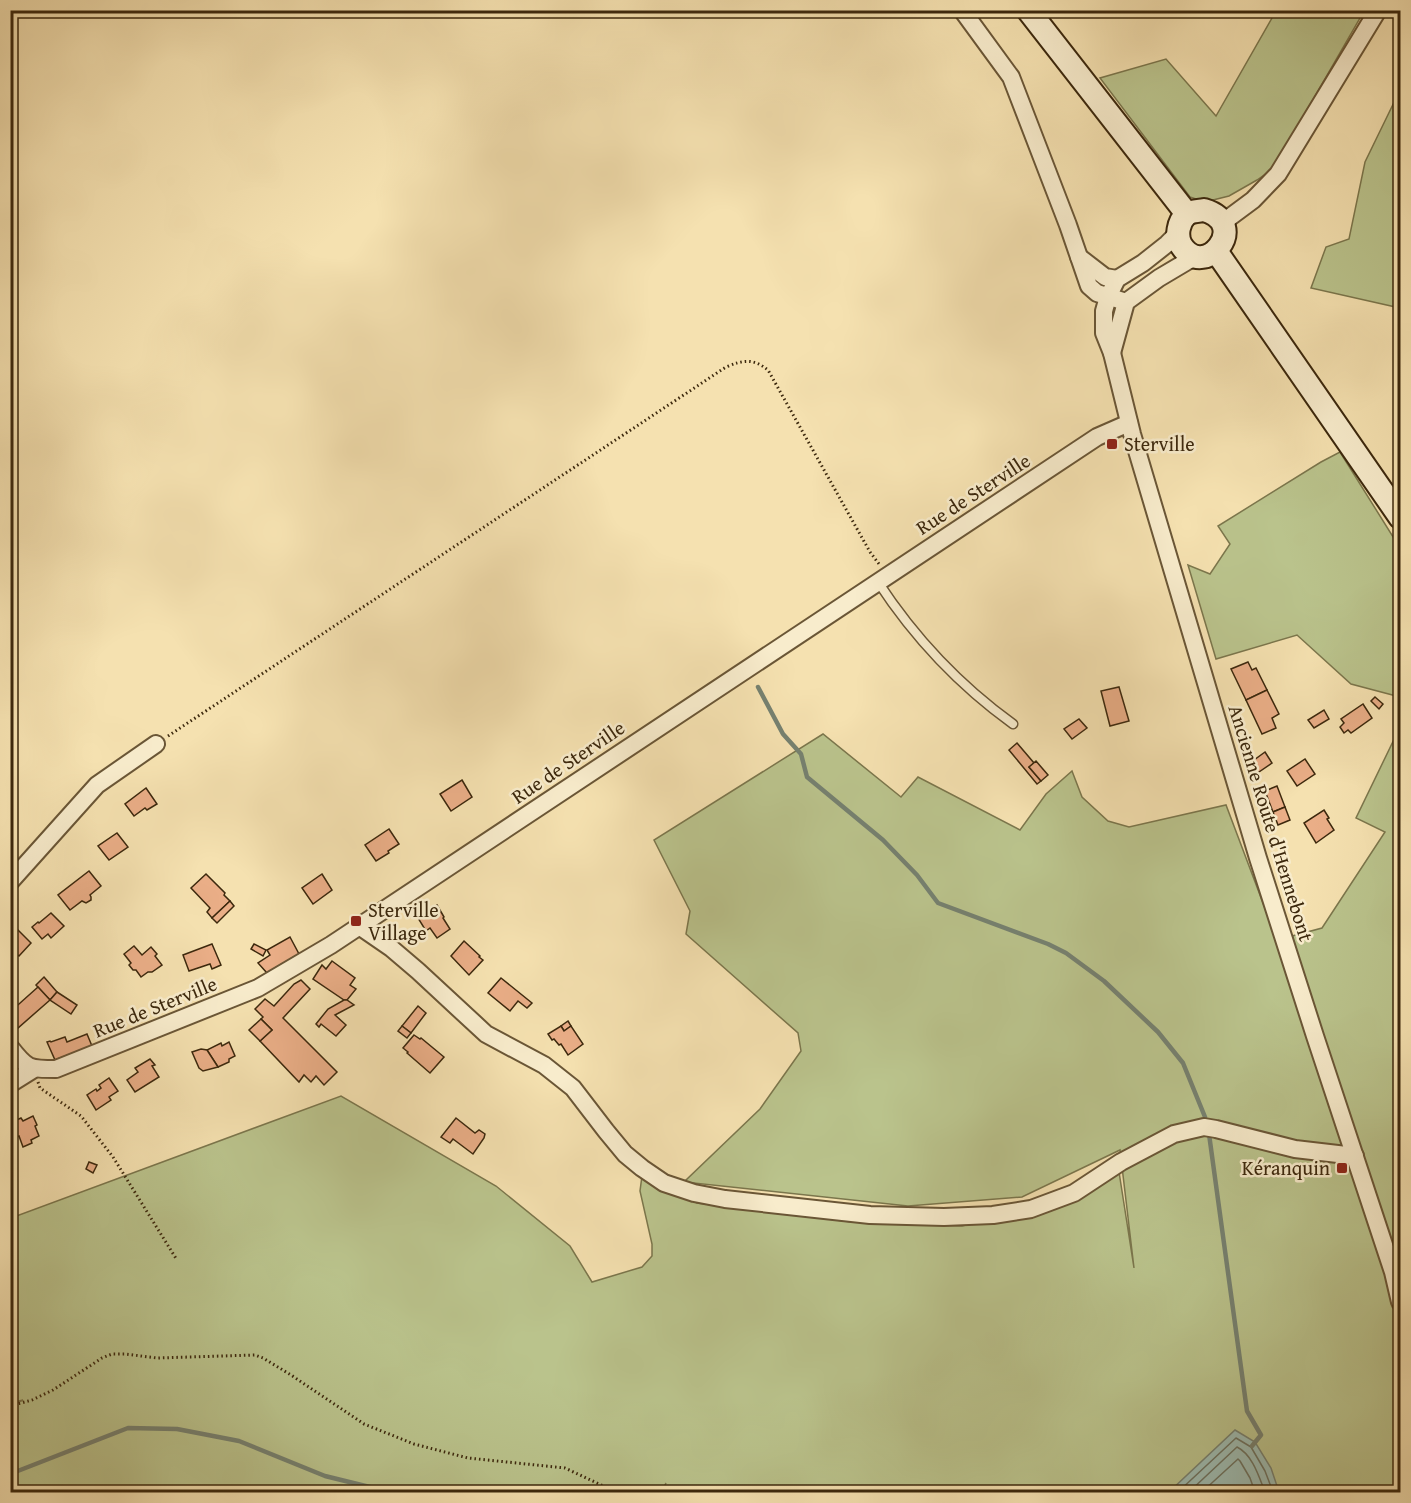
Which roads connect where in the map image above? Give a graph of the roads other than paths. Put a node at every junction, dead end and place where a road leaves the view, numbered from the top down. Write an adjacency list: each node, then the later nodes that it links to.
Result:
1 (963, 10): 7 (street)
2 (1028, 10): 4 (main road)
3 (1378, 10): 5 (street)
4 (1183, 223): 5 (main road); 6 (main road); 8 (street)
5 (1222, 223): 6 (main road)
6 (1206, 254): 10 (street); 13 (main road)
7 (1078, 257): 8 (street); 9 (street)
8 (1117, 279): 9 (street, Ancienne Route d'Hennebont)
9 (1108, 297): 10 (street); 11 (street, Ancienne Route d'Hennebont)
10 (1126, 302): 11 (street)
11 (1112, 353): 12 (street, Ancienne Route d'Hennebont)
12 (1129, 423): 14 (street, Rue de Sterville); 22 (street, Ancienne Route d'Hennebont)
13 (1401, 517)
14 (883, 578): 15 (lane); 18 (street, Rue de Sterville)
15 (1013, 724)
16 (156, 744): 17 (street)
17 (10, 882)
18 (359, 926): 20 (street, Rue de Sterville); 22 (street)
19 (10, 1047): 20 (street)
20 (34, 1069): 21 (street)
21 (10, 1083)
22 (1354, 1156): 23 (street, Ancienne Route d'Hennebont)
23 (1401, 1302)

